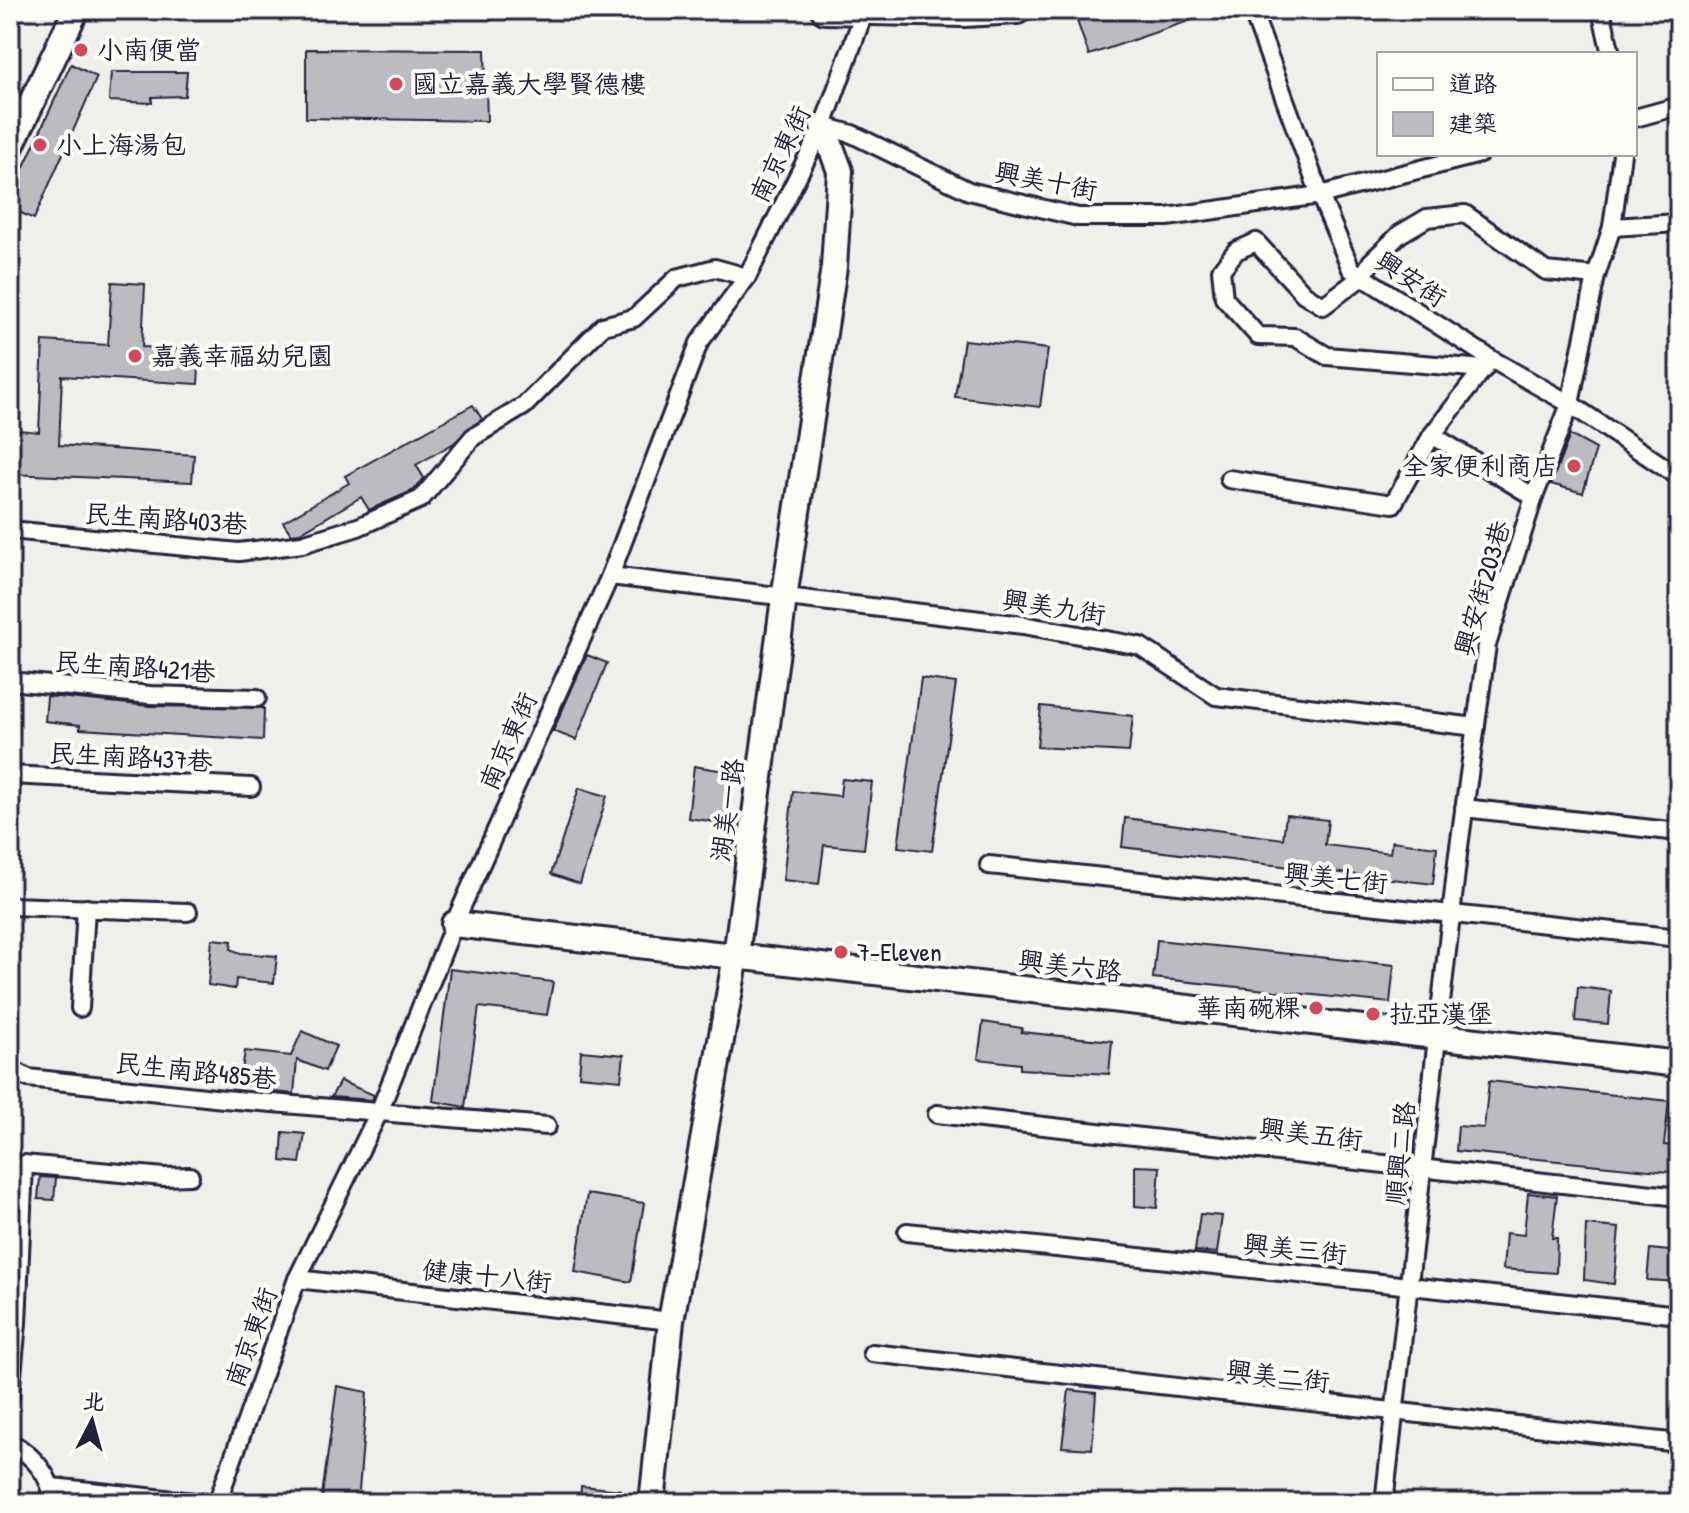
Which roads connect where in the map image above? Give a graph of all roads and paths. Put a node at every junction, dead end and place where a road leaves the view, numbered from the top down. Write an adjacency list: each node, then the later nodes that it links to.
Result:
1 (76, 10): 11 (street)
2 (825, 10): 3 (main road)
3 (865, 10): 4 (main road); 10 (street, 南京東街)
4 (1017, 10)
5 (1252, 10): 14 (street, 興安街)
6 (1601, 10): 7 (street)
7 (1611, 52)
8 (1679, 106): 9 (street)
9 (1637, 117)
10 (823, 126): 14 (street, 興美十街); 19 (street, 南京東街); 28 (street, 湖美一路)
11 (10, 148)
12 (1471, 156): 14 (street, 興美十街)
13 (1622, 156): 16 (street, 興安街203巷)
14 (1320, 195): 17 (street, 興安街)
15 (1679, 223): 16 (street)
16 (1612, 227): 18 (street, 興安街203巷)
17 (1363, 276): 18 (street); 20 (street, 興安街); 20 (street)
18 (1596, 276): 21 (street, 興安街203巷)
19 (747, 277): 26 (street, 民生南路403巷); 27 (street, 南京東街)
20 (1487, 364): 21 (street, 興安街); 22 (street)
21 (1570, 404): 23 (street, 興安街); 25 (street, 興安街203巷)
22 (1432, 435): 24 (street); 25 (street)
23 (1679, 477)
24 (1229, 479)
25 (1534, 497): 31 (street, 興安街203巷)
26 (10, 530)
27 (610, 576): 28 (street, 興美九街); 41 (street, 南京東街)
28 (784, 598): 31 (street, 興美九街); 43 (street, 湖美一路)
29 (10, 681): 30 (street, 民生南路421巷)
30 (257, 698)
31 (1476, 727): 34 (street, 興安街203巷)
32 (10, 775): 33 (street, 民生南路437巷)
33 (251, 787)
34 (1464, 808): 35 (street); 40 (street, 順興二路)
35 (1679, 832)
36 (989, 865): 40 (street, 興美七街)
37 (10, 906): 38 (street)
38 (86, 908): 39 (street); 44 (street)
39 (188, 912)
40 (1451, 915): 42 (street, 興美七街); 45 (street, 順興二路)
41 (454, 924): 43 (street, 興美六路); 48 (street, 南京東街)
42 (1679, 938)
43 (736, 956): 45 (street, 興美六路); 58 (street, 湖美一路)
44 (80, 1008)
45 (1437, 1037): 46 (street, 興美六路); 51 (street, 順興二路)
46 (1679, 1064)
47 (10, 1068): 48 (street, 民生南路485巷)
48 (379, 1112): 50 (street, 民生南路485巷); 55 (street, 南京東街)
49 (937, 1114): 51 (street, 興美五街)
50 (547, 1126)
51 (1422, 1171): 53 (street, 興美五街); 56 (street, 順興二路)
52 (190, 1176): 60 (street)
53 (1679, 1197)
54 (907, 1232): 56 (street, 興美三街)
55 (297, 1279): 58 (street, 健康十八街); 66 (street, 南京東街)
56 (1410, 1285): 57 (street, 興美三街); 61 (street, 順興二路)
57 (1679, 1315)
58 (671, 1321): 67 (street, 湖美一路)
59 (872, 1353): 61 (street, 興美二街)
60 (10, 1396)
61 (1394, 1413): 63 (street, 興美二街); 68 (street, 順興二路)
62 (10, 1442): 64 (street)
63 (1679, 1443)
64 (53, 1495): 65 (street)
65 (204, 1503)
66 (217, 1503)
67 (652, 1503)
68 (1384, 1503)

